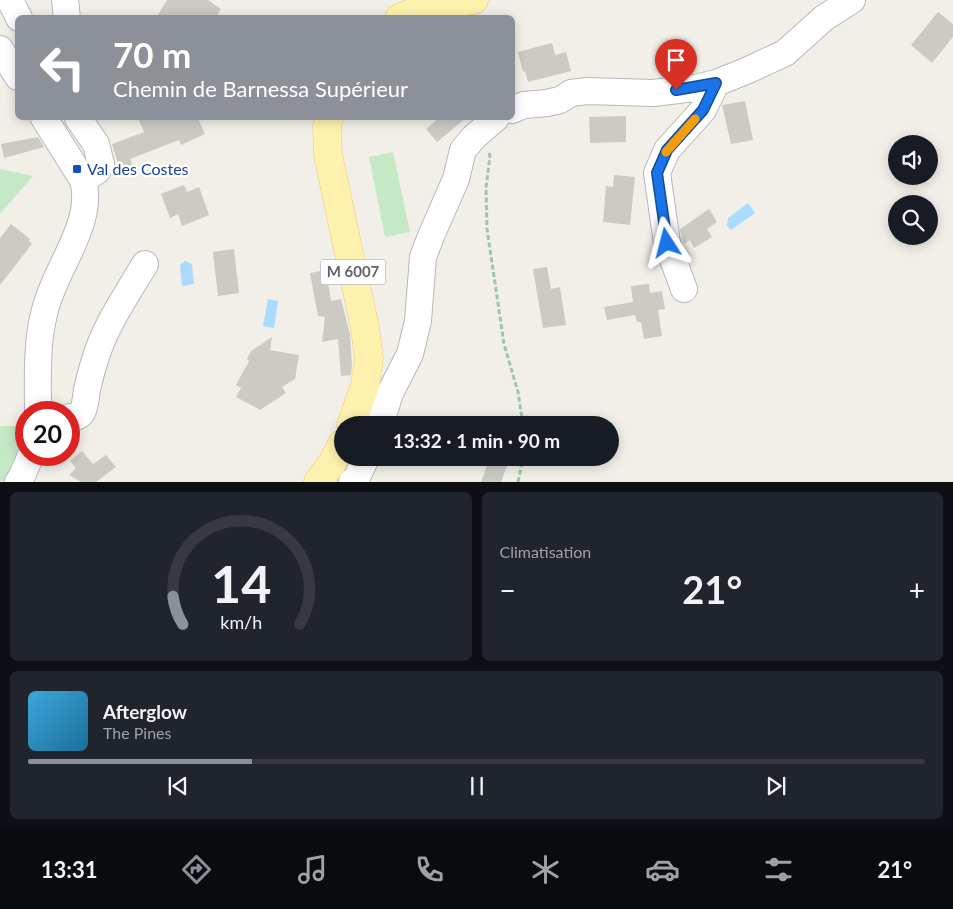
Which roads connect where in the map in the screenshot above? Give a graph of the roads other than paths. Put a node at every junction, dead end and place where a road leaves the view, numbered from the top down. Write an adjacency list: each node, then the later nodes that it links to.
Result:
1 (10, 0): 5 (street)
2 (65, 0): 6 (street)
3 (474, 0): 7 (main road)
4 (852, 0): 10 (street)
5 (18, 15)
6 (67, 15)
7 (407, 15)
8 (0, 49): 9 (street)
9 (15, 72)
10 (716, 83): 11 (street); 18 (street)
11 (515, 109)
12 (45, 120): 16 (street)
13 (79, 120): 16 (street)
14 (329, 120): 21 (main road, M 6007)
15 (494, 120): 22 (street)
16 (84, 180): 19 (street)
17 (145, 264): 20 (street)
18 (684, 289)
19 (38, 401)
20 (80, 414)
21 (355, 416)
22 (383, 416)
23 (334, 458): 27 (main road)
24 (27, 466): 26 (street)
25 (362, 466): 28 (street)
26 (18, 482)
27 (318, 482)
28 (352, 482)

